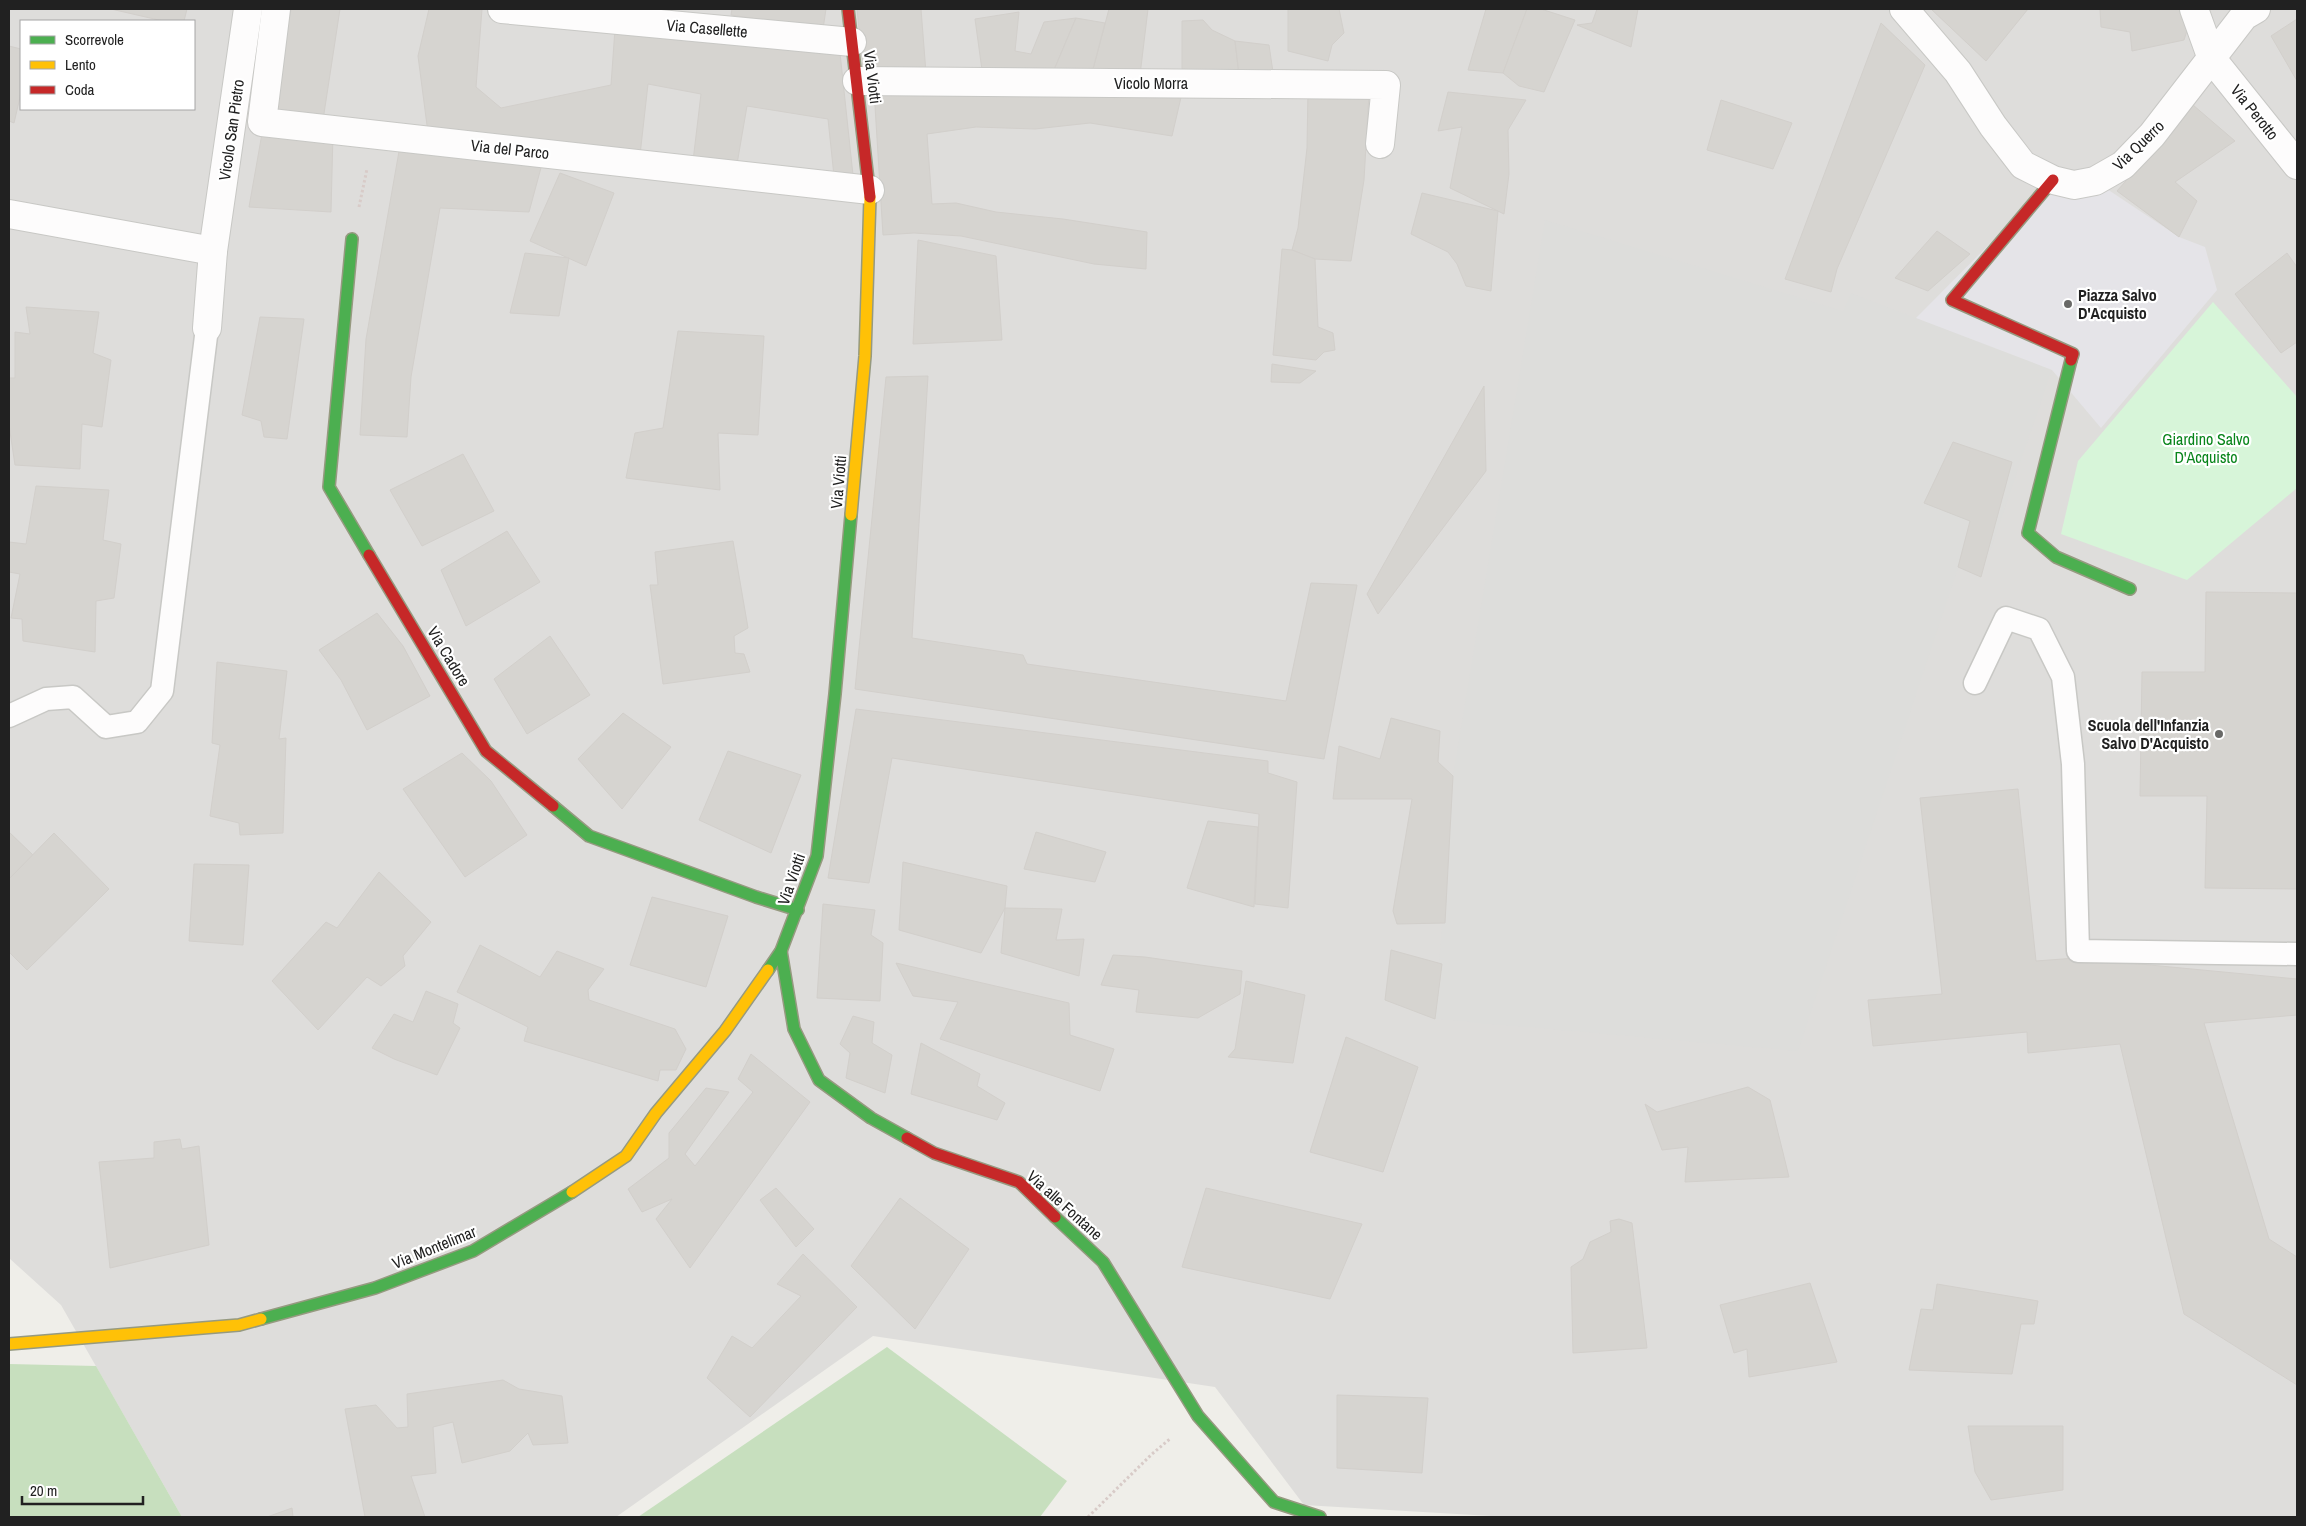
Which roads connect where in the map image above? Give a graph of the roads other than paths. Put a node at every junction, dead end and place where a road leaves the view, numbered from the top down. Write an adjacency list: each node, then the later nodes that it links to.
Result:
1 (248, 9): 17 (street, Vicolo San Pietro)
2 (276, 9): 14 (street, Via del Parco)
3 (502, 9): 8 (street, Via Casellette)
4 (848, 9): 8 (street, Via Viotti)
5 (1904, 9): 13 (street, Via Querro)
6 (2194, 9): 9 (street, Via Perotto)
7 (2256, 9): 9 (street, Via Querro)
8 (852, 42): 10 (street, Via Viotti)
9 (2212, 60): 12 (street, Via Perotto); 13 (street, Via Querro)
10 (857, 81): 11 (street, Vicolo Morra); 14 (street, Via Viotti)
11 (1380, 144)
12 (2297, 164)
13 (2053, 180): 19 (street)
14 (870, 190): 22 (street, Via Viotti)
15 (9, 214): 17 (street)
16 (352, 239): 22 (street, Via Cadore)
17 (213, 251): 18 (street, Vicolo San Pietro)
18 (207, 328): 21 (lane)
19 (2130, 589)
20 (1975, 683): 24 (lane)
21 (9, 716)
22 (798, 910): 23 (street, Via Viotti)
23 (781, 951): 25 (street, Via Montelimar); 26 (street, Via alle Fontane)
24 (2297, 954)
25 (9, 1344)
26 (1320, 1517)

